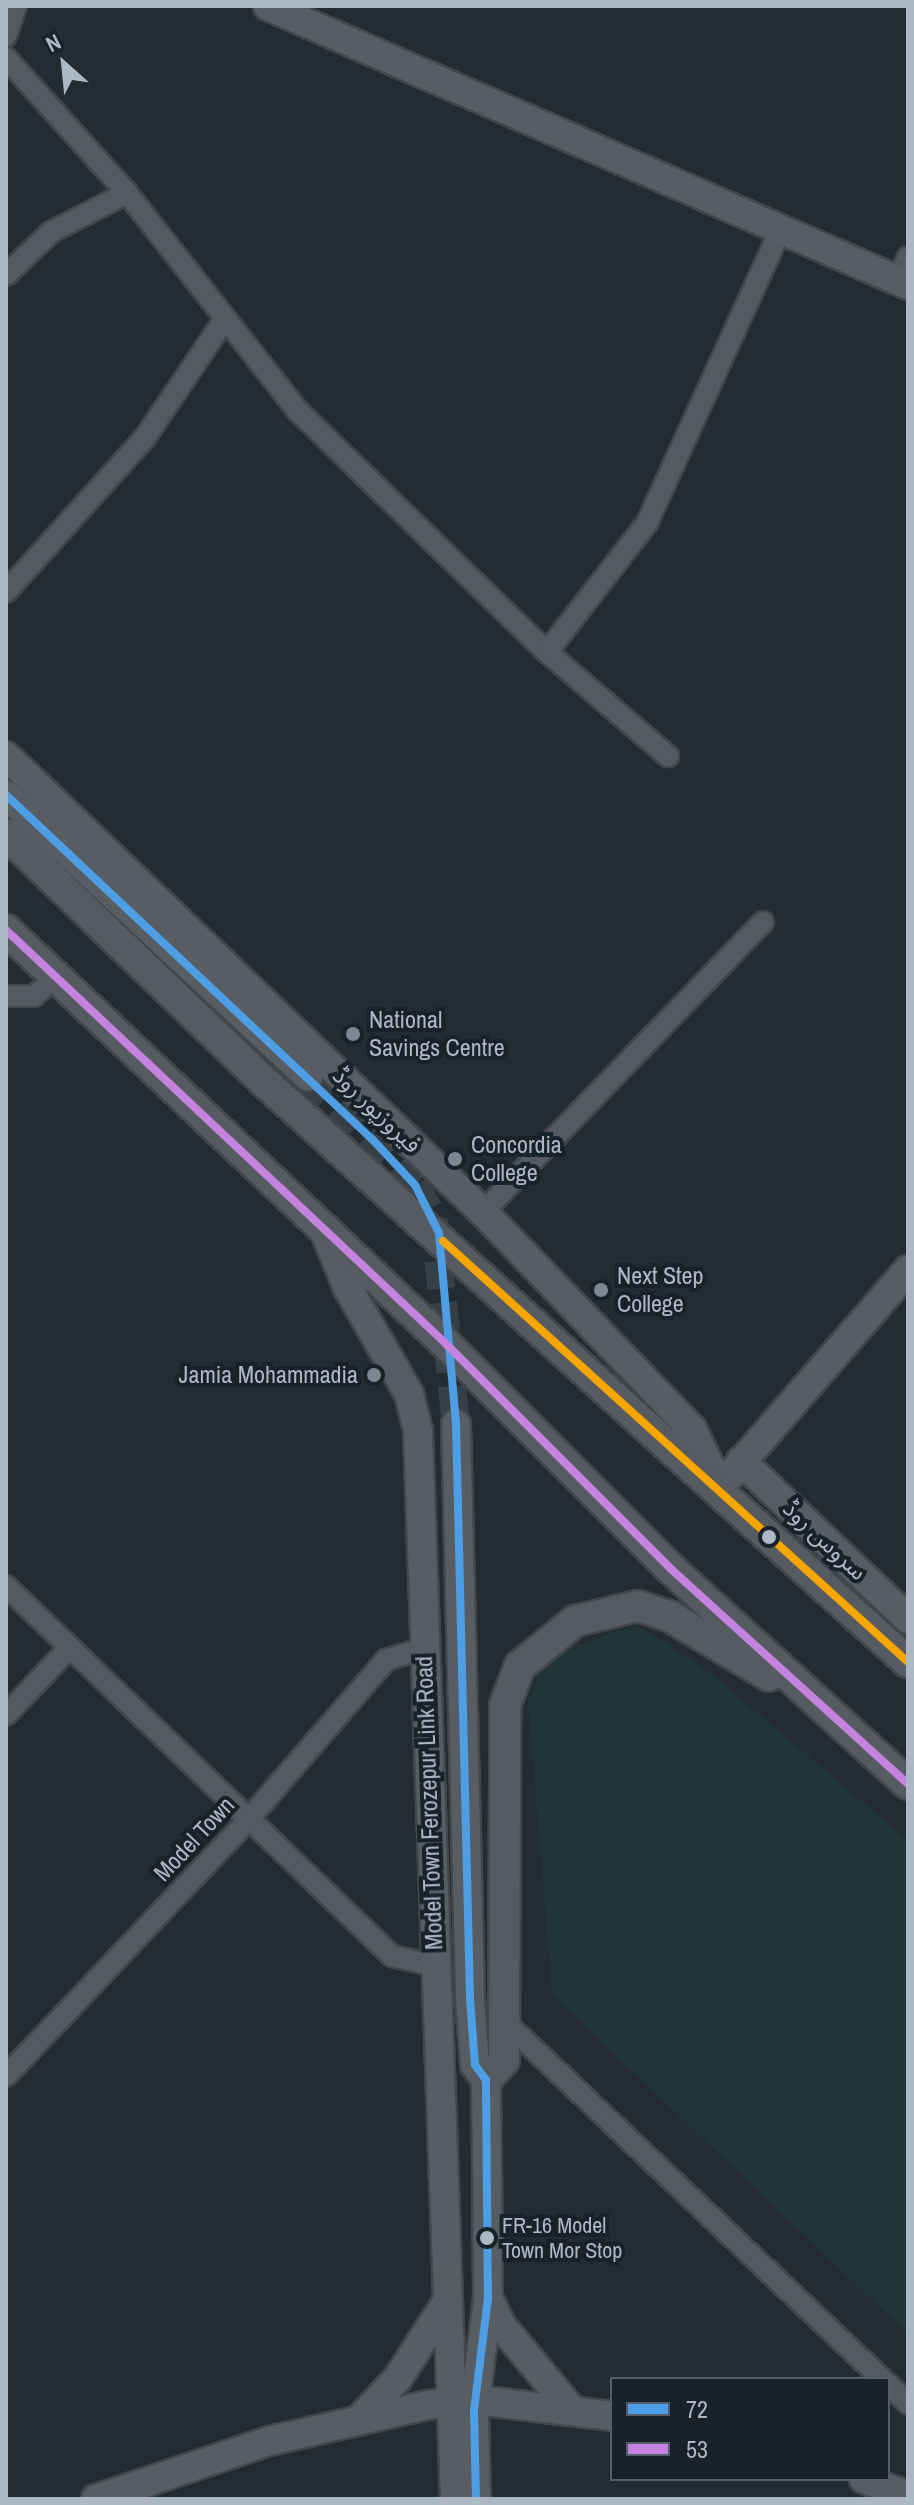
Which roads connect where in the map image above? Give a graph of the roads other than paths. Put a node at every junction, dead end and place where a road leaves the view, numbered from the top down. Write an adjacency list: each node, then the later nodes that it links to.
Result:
1 (16, 6): 3 (street)
2 (268, 6): 6 (street)
3 (6, 36)
4 (6, 58): 5 (street)
5 (127, 193): 8 (street); 9 (street)
6 (781, 229): 7 (street); 11 (street)
7 (904, 274)
8 (6, 275)
9 (223, 322): 10 (street); 11 (street)
10 (6, 592)
11 (547, 652): 13 (street)
12 (6, 756): 23 (street, فیروزپور روڈ)
13 (668, 756)
14 (6, 779): 16 (street)
15 (6, 795): 16 (street)
16 (41, 823): 22 (street)
17 (6, 834): 28 (main road, فیروزپور روڈ)
18 (763, 922): 23 (street)
19 (6, 930): 20 (main road)
20 (56, 976): 21 (street); 24 (main road)
21 (6, 996)
22 (308, 1077)
23 (483, 1212): 28 (street, فیروزپور روڈ)
24 (323, 1227): 32 (street, Model Town Ferozepur Link Road); 35 (main road)
25 (908, 1270): 27 (street)
26 (456, 1424): 41 (street)
27 (741, 1461): 28 (street); 30 (street, سروس روڈ)
28 (720, 1487): 33 (main road, فیروزپور روڈ)
29 (6, 1586): 31 (street)
30 (908, 1619)
31 (70, 1647): 34 (street); 37 (street)
32 (423, 1649): 37 (street, Model Town); 38 (street, Model Town Ferozepur Link Road)
33 (908, 1662)
34 (6, 1715)
35 (839, 1720): 36 (main road); 39 (main road)
36 (908, 1784)
37 (247, 1821): 38 (street); 40 (street, Model Town)
38 (436, 1966): 43 (street, Model Town Ferozepur Link Road)
39 (504, 2021): 41 (main road); 44 (street)
40 (6, 2076)
41 (486, 2080): 42 (street)
42 (488, 2298): 46 (street); 48 (street)
43 (445, 2305): 46 (street, Model Town Ferozepur Link Road); 50 (street)
44 (880, 2377)
45 (890, 2386): 47 (street)
46 (464, 2401): 48 (street); 50 (street); 54 (street); 55 (street)
47 (908, 2403)
48 (569, 2407): 49 (street)
49 (610, 2416)
50 (360, 2419): 53 (street)
51 (870, 2481): 52 (street)
52 (908, 2496)
53 (96, 2499)
54 (455, 2499)
55 (476, 2499)

